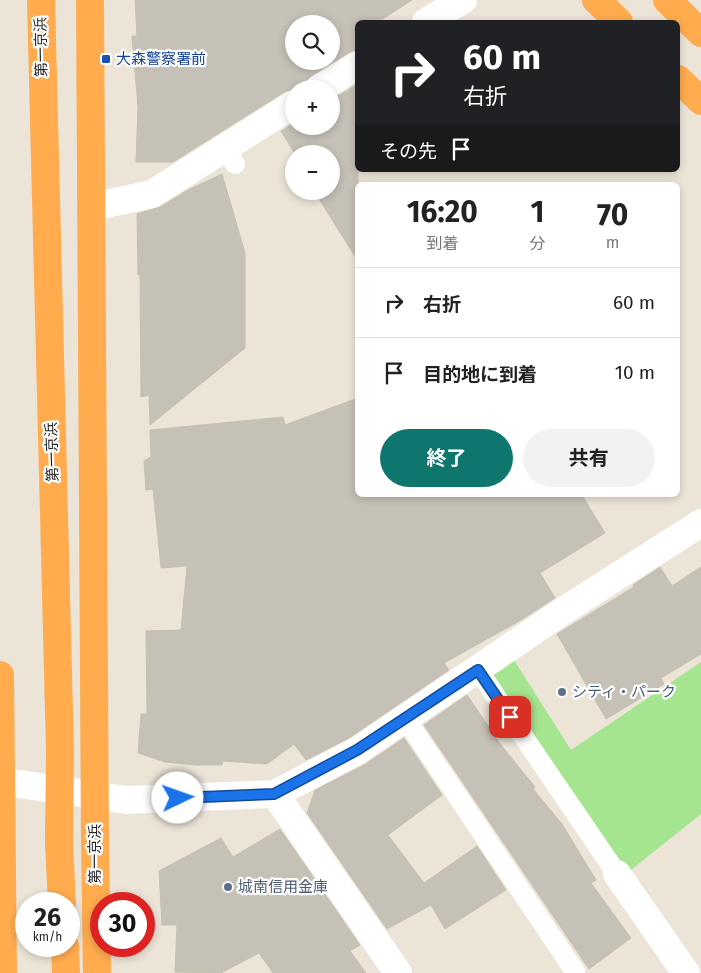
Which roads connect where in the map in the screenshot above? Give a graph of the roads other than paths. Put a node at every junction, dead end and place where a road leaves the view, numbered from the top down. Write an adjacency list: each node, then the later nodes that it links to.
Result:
1 (40, 0): 20 (highway, 第一京浜)
2 (90, 0): 14 (highway, 第一京浜)
3 (463, 0): 6 (street)
4 (596, 0): 7 (highway)
5 (667, 0): 8 (highway)
6 (429, 20)
7 (617, 20)
8 (701, 33)
9 (355, 66): 10 (street)
10 (333, 80)
11 (680, 80): 12 (highway)
12 (701, 101)
13 (285, 111): 14 (street)
14 (92, 207): 21 (highway, 第一京浜)
15 (689, 521): 16 (street)
16 (478, 670): 18 (street); 23 (lane)
17 (0, 675): 19 (highway)
18 (405, 718): 22 (street); 30 (lane)
19 (1, 781): 20 (street); 26 (highway)
20 (60, 790): 21 (street); 24 (highway, 第一京浜)
21 (96, 794): 22 (street); 28 (highway, 第一京浜)
22 (274, 794): 29 (street)
23 (617, 874): 31 (street)
24 (61, 892)
25 (65, 957): 27 (highway)
26 (3, 973)
27 (66, 973)
28 (98, 973)
29 (398, 973)
30 (576, 973)
31 (686, 973)

